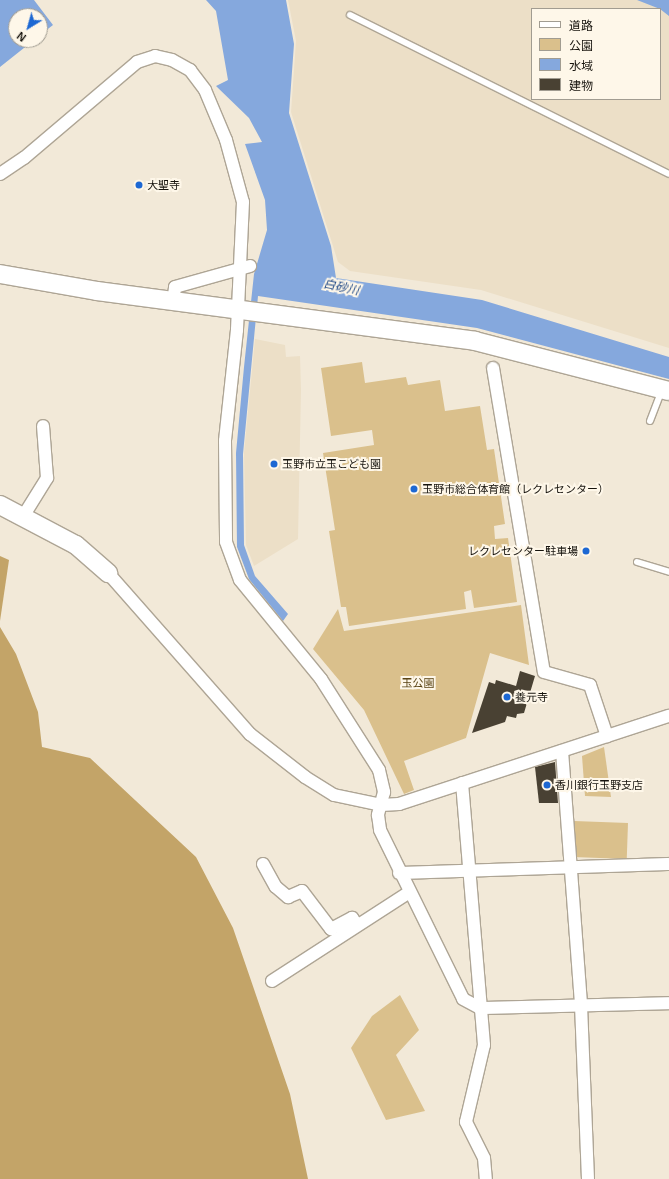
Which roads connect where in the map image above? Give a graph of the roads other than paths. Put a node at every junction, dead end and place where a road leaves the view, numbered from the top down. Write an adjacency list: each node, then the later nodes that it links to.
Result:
1 (350, 15): 3 (lane)
2 (0, 174): 4 (street)
3 (669, 174)
4 (245, 267): 6 (street); 7 (street)
5 (0, 274): 6 (street)
6 (173, 302): 7 (street)
7 (249, 310): 9 (street); 21 (street)
8 (493, 368): 18 (street)
9 (666, 390): 10 (lane)
10 (650, 421)
11 (43, 426): 13 (street)
12 (0, 505): 13 (street)
13 (24, 515): 16 (street)
14 (637, 562): 15 (lane)
15 (669, 572)
16 (108, 573): 21 (street)
17 (669, 716): 18 (street)
18 (607, 736): 19 (street)
19 (562, 751): 20 (street); 24 (street)
20 (462, 783): 21 (street); 25 (street)
21 (381, 805): 26 (street)
22 (263, 864): 28 (street)
23 (669, 864): 24 (street)
24 (570, 867): 25 (street); 31 (street)
25 (468, 871): 26 (street); 32 (street)
26 (399, 873): 27 (street)
27 (408, 892): 28 (street); 32 (street)
28 (357, 924): 29 (street)
29 (272, 981)
30 (669, 1003): 31 (street)
31 (580, 1005): 32 (street); 34 (street)
32 (480, 1008): 33 (street)
33 (486, 1179)
34 (588, 1179)

